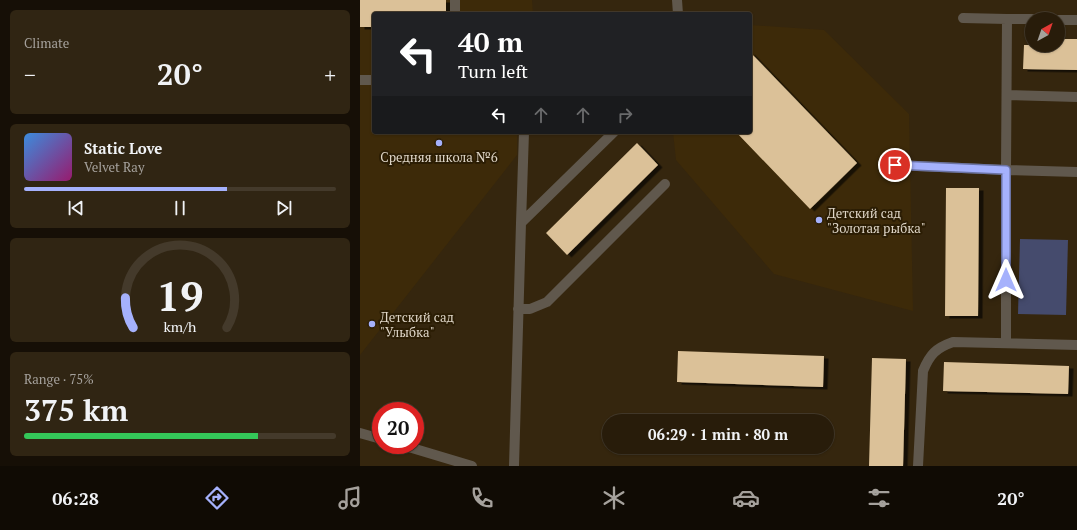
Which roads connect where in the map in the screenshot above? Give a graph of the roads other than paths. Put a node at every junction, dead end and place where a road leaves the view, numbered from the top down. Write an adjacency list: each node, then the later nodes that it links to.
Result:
1 (455, 0): 3 (street)
2 (678, 0): 4 (street)
3 (455, 12)
4 (678, 12)
5 (963, 18): 6 (street)
6 (1007, 19): 7 (street); 12 (street)
7 (1025, 19)
8 (1065, 20): 9 (street)
9 (1077, 20)
10 (360, 80): 11 (street)
11 (372, 80)
12 (1007, 95): 13 (street); 17 (street)
13 (1077, 97)
14 (524, 134): 20 (street)
15 (612, 134): 20 (street)
16 (895, 165): 17 (street)
17 (1006, 170): 18 (street); 22 (street)
18 (1077, 172)
19 (665, 184): 21 (street)
20 (521, 223): 21 (street)
21 (518, 309): 28 (street)
22 (1006, 343): 23 (street); 29 (street)
23 (1077, 345)
24 (360, 432): 25 (street)
25 (372, 436)
26 (424, 452): 27 (street)
27 (472, 466)
28 (514, 466)
29 (918, 466)

